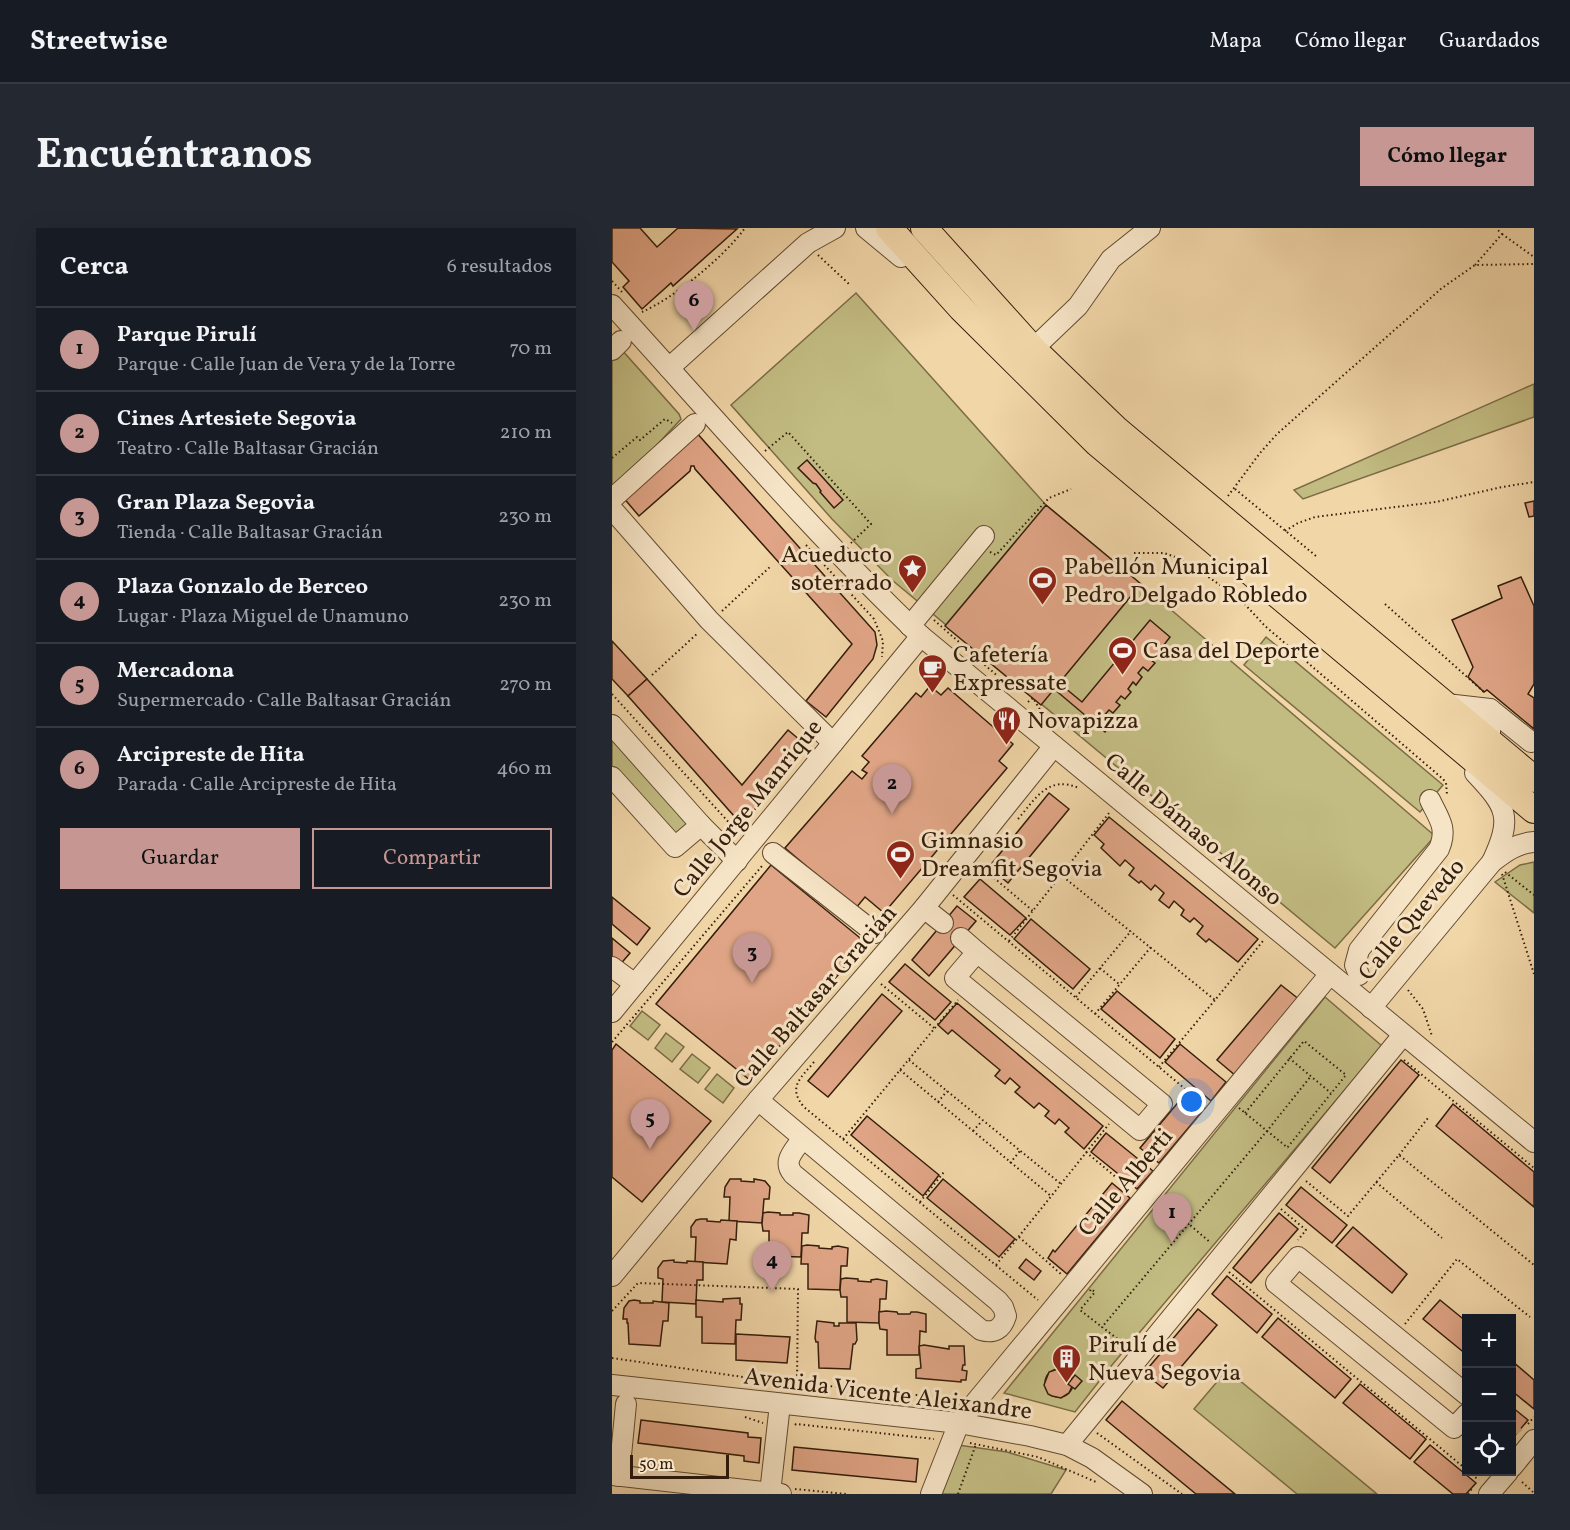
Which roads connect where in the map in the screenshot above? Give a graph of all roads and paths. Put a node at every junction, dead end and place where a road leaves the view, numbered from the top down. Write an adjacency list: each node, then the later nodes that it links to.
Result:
1 (745, 228): 16 (path)
2 (835, 228): 9 (street)
3 (866, 228): 15 (street)
4 (890, 228): 15 (main road)
5 (924, 228): 17 (main road)
6 (1150, 228): 17 (street)
7 (1496, 228): 8 (path)
8 (1502, 234): 10 (path); 12 (path)
9 (814, 241): 13 (path); 18 (street)
10 (1534, 257)
11 (1534, 264): 12 (path)
12 (1475, 265): 23 (path)
13 (849, 284)
14 (612, 305): 18 (street, Calle Dámaso Alonso)
15 (961, 308): 43 (main road)
16 (642, 312)
17 (1033, 349): 42 (main road)
18 (669, 368): 35 (street, Calle Dámaso Alonso)
19 (692, 427): 21 (path); 25 (street)
20 (764, 453): 30 (path)
21 (612, 458)
22 (1534, 482): 28 (path)
23 (1234, 488): 26 (path); 28 (path)
24 (1071, 489): 29 (path)
25 (612, 499)
26 (1226, 499)
27 (612, 509): 47 (street)
28 (1285, 531): 32 (path)
29 (981, 540): 35 (street, Calle Jorge Manrique)
30 (850, 543)
31 (1134, 553): 51 (path)
32 (1316, 556)
33 (1385, 604): 40 (path)
34 (874, 619): 36 (path)
35 (918, 624): 37 (path); 47 (street, Calle Jorge Manrique); 48 (street, Calle Dámaso Alonso)
36 (882, 658)
37 (1009, 686)
38 (612, 694): 55 (path)
39 (1029, 695): 41 (path)
40 (1487, 701): 42 (street); 45 (street); 46 (street)
41 (1028, 702): 41 (path)
42 (1446, 704): 45 (main road)
43 (1428, 722): 52 (main road); 59 (street, Calle Quevedo)
44 (612, 726): 54 (street)
45 (1490, 742): 50 (main road)
46 (1531, 742)
47 (833, 743): 58 (street, Calle Jorge Manrique)
48 (1054, 746): 64 (street, Calle Baltasar Gracián); 76 (street, Calle Dámaso Alonso)
49 (612, 777): 54 (street)
50 (1534, 779)
51 (1438, 800): 78 (street)
52 (1534, 810)
53 (1109, 813): 61 (path)
54 (701, 825): 58 (street)
55 (746, 828)
56 (1534, 842): 59 (street, Calle Quevedo)
57 (773, 853): 68 (street); 93 (path)
58 (737, 861): 81 (street, Calle Jorge Manrique)
59 (1492, 862): 86 (street, Calle Quevedo)
60 (979, 865): 65 (path)
61 (1061, 875): 65 (path); 67 (path)
62 (953, 895): 70 (path)
63 (1534, 895): 77 (path)
64 (924, 908): 66 (street); 103 (street, Calle Baltasar Gracián)
65 (1033, 910): 70 (path)
66 (943, 923)
67 (1131, 931): 72 (path); 75 (path)
68 (875, 933)
69 (962, 938): 73 (street)
70 (1008, 941): 84 (path)
71 (1263, 941): 85 (path)
72 (1151, 947): 82 (path); 85 (path)
73 (977, 952): 83 (street); 89 (street)
74 (612, 967): 81 (street)
75 (1100, 968): 82 (path); 84 (path)
76 (1330, 974): 86 (street, Calle Dámaso Alonso); 127 (street, Calle Alberti)
77 (1534, 974)
78 (1359, 975)
79 (880, 983): 90 (path)
80 (1402, 983): 92 (path)
81 (635, 984): 87 (street, Calle Jorge Manrique)
82 (1120, 985): 88 (path)
83 (967, 988): 90 (path); 94 (street)
84 (1076, 997): 88 (path)
85 (1215, 1000): 98 (path)
86 (1371, 1008): 91 (street, Calle Dámaso Alonso)
87 (612, 1012)
88 (1095, 1014): 98 (path)
89 (1066, 1025): 94 (street); 107 (street)
90 (934, 1028): 97 (path)
91 (1403, 1035): 115 (street, Calle Dámaso Alonso); 137 (street)
92 (1432, 1036)
93 (612, 1042)
94 (1043, 1051): 107 (street)
95 (1400, 1057): 122 (path)
96 (1289, 1058): 100 (path); 102 (path); 108 (path)
97 (909, 1060): 99 (path); 101 (path)
98 (1159, 1067): 105 (path)
99 (900, 1070): 104 (path); 114 (path)
100 (1311, 1076): 102 (path); 112 (path)
101 (947, 1091): 104 (path); 110 (path)
102 (1332, 1093): 116 (path)
103 (758, 1100): 113 (street); 140 (street, Calle Baltasar Gracián)
104 (938, 1102): 111 (path)
105 (1202, 1103)
106 (1235, 1105): 108 (path)
107 (1118, 1112): 118 (path)
108 (1245, 1113): 112 (path)
109 (1428, 1118): 120 (path)
110 (982, 1121): 111 (path); 117 (path)
111 (973, 1131): 121 (path)
112 (1267, 1131): 116 (path); 132 (path)
113 (802, 1139): 131 (street); 135 (street)
114 (843, 1139)
115 (1534, 1142)
116 (1287, 1148): 119 (path)
117 (1020, 1151): 121 (path); 126 (path)
118 (1086, 1152): 126 (path); 127 (path)
119 (1293, 1153)
120 (1399, 1155): 125 (path); 139 (path)
121 (1010, 1163): 128 (path)
122 (1534, 1168)
123 (944, 1172): 129 (path)
124 (1300, 1176): 125 (path)
125 (1376, 1182): 134 (path)
126 (1061, 1184): 128 (path)
127 (1144, 1193): 132 (path); 158 (street, Calle Alberti)
128 (1051, 1196): 133 (path)
129 (920, 1202)
130 (1277, 1206): 136 (path)
131 (903, 1222): 135 (street); 135 (street)
132 (1189, 1224): 137 (path); 146 (path)
133 (1019, 1237): 138 (path); 141 (path)
134 (1442, 1238)
135 (882, 1249)
136 (1299, 1257): 145 (street); 148 (street)
137 (1226, 1263): 162 (street); 164 (path)
138 (996, 1265)
139 (1534, 1265)
140 (612, 1276)
141 (1066, 1278)
142 (1080, 1310): 142 (path); 146 (path)
143 (612, 1311): 150 (path)
144 (1530, 1317): 147 (path)
145 (1372, 1319): 147 (street); 148 (street)
146 (1102, 1327): 149 (path)
147 (1395, 1337): 152 (street)
148 (1352, 1346): 157 (street)
149 (1132, 1350)
150 (797, 1383)
151 (612, 1385): 154 (street, Avenida Vicente Aleixandre)
152 (1462, 1391)
153 (626, 1404): 165 (street)
154 (780, 1404): 158 (street, Avenida Vicente Aleixandre); 159 (street)
155 (736, 1416): 159 (path)
156 (1534, 1417): 160 (path)
157 (1462, 1419)
158 (956, 1432): 159 (path); 161 (path); 162 (street, Avenida Vicente Aleixandre); 175 (street, Calle Alberti)
159 (777, 1434): 172 (street)
160 (1525, 1438): 163 (street)
161 (976, 1444): 169 (path); 176 (path)
162 (1067, 1445): 177 (street, Avenida Vicente Aleixandre)
163 (1516, 1464)
164 (1462, 1467)
165 (615, 1476): 171 (street)
166 (1472, 1476): 170 (path)
167 (1507, 1476): 170 (street)
168 (1516, 1476): 173 (path)
169 (1099, 1484)
170 (1484, 1487)
171 (699, 1490): 172 (street)
172 (779, 1491): 174 (path)
173 (1534, 1493)
174 (846, 1494)
175 (931, 1494)
176 (958, 1494)
177 (1142, 1494)

